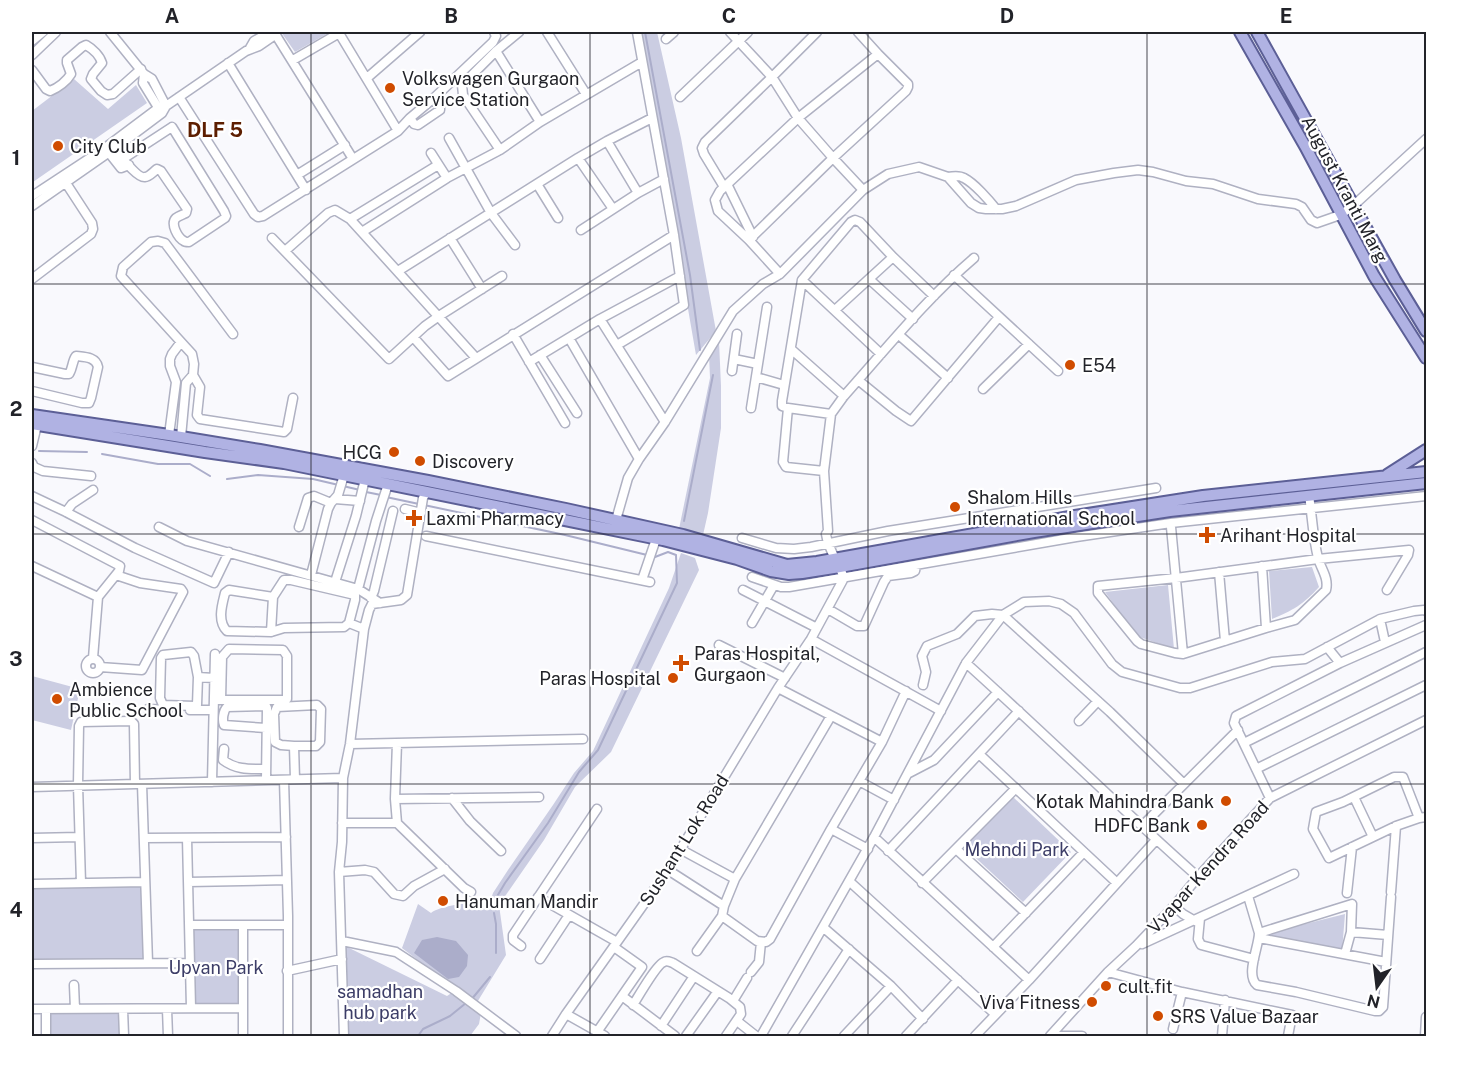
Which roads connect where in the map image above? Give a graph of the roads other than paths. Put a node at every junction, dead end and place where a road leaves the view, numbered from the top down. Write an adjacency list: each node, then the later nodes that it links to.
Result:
1 (43, 32): 19 (street)
2 (56, 32): 23 (street)
3 (110, 32): 28 (street)
4 (340, 32): 24 (street); 30 (street)
5 (420, 32): 30 (street)
6 (494, 32): 34 (street)
7 (519, 32): 21 (street)
8 (547, 32): 31 (street)
9 (637, 32): 25 (street)
10 (674, 32): 18 (street)
11 (730, 32): 20 (street)
12 (748, 32): 20 (street)
13 (817, 32): 29 (street)
14 (858, 32): 22 (street)
15 (1240, 32): 71 (main road, August Kranti Marg)
16 (1257, 32): 67 (main road, August Kranti Marg)
17 (273, 33): 24 (street); 26 (street)
18 (666, 39)
19 (32, 41)
20 (738, 41): 29 (street); 33 (street)
21 (496, 51): 39 (street); 47 (street)
22 (878, 54): 38 (street); 50 (street)
23 (32, 55)
24 (292, 60): 45 (street)
25 (642, 62): 31 (street); 37 (street)
26 (228, 63): 32 (street); 55 (street)
27 (32, 70): 28 (street)
28 (142, 72): 35 (street)
29 (772, 77): 38 (street); 61 (street)
30 (367, 78): 41 (street)
31 (586, 94): 39 (street)
32 (179, 97): 35 (street); 63 (street)
33 (680, 97)
34 (434, 98): 36 (street); 36 (street)
35 (162, 109): 40 (street); 46 (street)
36 (411, 118): 41 (street)
37 (652, 118): 44 (street); 59 (street)
38 (798, 118): 50 (street); 61 (street)
39 (540, 122): 47 (street)
40 (172, 127): 52 (street); 52 (street)
41 (398, 131): 51 (street)
42 (449, 138): 54 (street)
43 (1426, 139): 67 (street)
44 (607, 141): 49 (street); 64 (street)
45 (345, 146): 51 (street); 55 (street)
46 (109, 148): 52 (street); 58 (street)
47 (500, 150): 54 (street)
48 (430, 153): 53 (street)
49 (578, 158): 60 (street); 68 (street)
50 (833, 158): 62 (street); 79 (street)
51 (353, 159): 63 (street)
52 (126, 162)
53 (438, 165): 57 (street); 73 (street)
54 (466, 169): 57 (street); 70 (street)
55 (297, 175): 63 (street)
56 (948, 177): 62 (street); 69 (street); 69 (street)
57 (447, 178): 75 (street)
58 (64, 179): 65 (street); 66 (street); 89 (street)
59 (664, 179): 64 (street); 76 (street)
60 (537, 184): 70 (street); 72 (street)
61 (725, 186): 79 (street); 79 (street)
62 (863, 189): 85 (street)
63 (306, 190)
64 (638, 193): 68 (street)
65 (32, 196)
66 (32, 206)
67 (1353, 206): 71 (street); 100 (main road, August Kranti Marg)
68 (613, 209): 74 (street)
69 (996, 209): 71 (street)
70 (491, 213): 78 (street); 80 (street)
71 (1340, 215): 114 (main road, August Kranti Marg)
72 (558, 218)
73 (350, 219): 75 (street); 81 (street)
74 (581, 230)
75 (362, 232): 84 (street)
76 (674, 235): 88 (street); 102 (street)
77 (272, 238): 81 (street)
78 (450, 238): 84 (street); 92 (street)
79 (751, 239): 85 (street)
80 (515, 246)
81 (285, 251): 105 (street)
82 (893, 257): 90 (street); 91 (street); 93 (street)
83 (975, 258): 86 (street)
84 (398, 271): 96 (street)
85 (780, 274): 139 (street)
86 (954, 275): 93 (street); 97 (street)
87 (502, 276): 92 (street)
88 (680, 276): 98 (street); 109 (street)
89 (32, 279)
90 (870, 279): 95 (street); 99 (street)
91 (802, 280): 95 (street); 110 (street)
92 (482, 289): 96 (street)
93 (934, 296): 99 (street)
94 (767, 307): 117 (street)
95 (835, 310): 111 (street)
96 (439, 316): 105 (street); 113 (street)
97 (999, 317): 108 (street); 123 (street)
98 (600, 319): 106 (street); 109 (street)
99 (913, 319): 104 (street)
100 (1426, 331)
101 (233, 334): 107 (street)
102 (513, 334): 113 (street); 116 (street)
103 (737, 334): 115 (street)
104 (899, 334): 111 (street); 123 (street)
105 (414, 338): 113 (street)
106 (569, 338): 112 (street); 145 (street)
107 (181, 342): 121 (street); 125 (street)
108 (1029, 344): 119 (street); 128 (street)
109 (617, 345): 139 (street)
110 (790, 349): 127 (street); 130 (street)
111 (881, 354): 124 (street)
112 (540, 355): 116 (street); 134 (street)
113 (476, 358)
114 (1426, 358)
115 (734, 359): 117 (street); 120 (street)
116 (529, 362): 140 (street)
117 (758, 364): 122 (street)
118 (32, 367): 129 (street)
119 (1058, 370)
120 (732, 371)
121 (193, 375): 126 (street); 131 (street)
122 (756, 377): 127 (street); 132 (street)
123 (948, 378): 124 (street)
124 (858, 380): 130 (street)
125 (176, 382): 126 (street); 135 (street)
126 (186, 383): 136 (street)
127 (784, 385): 133 (street)
128 (983, 389)
129 (32, 391)
130 (844, 396): 137 (street)
131 (293, 398)
132 (751, 408)
133 (788, 408): 137 (street); 147 (street)
134 (577, 413)
135 (172, 414): 136 (street); 141 (street)
136 (182, 414): 142 (street)
137 (831, 414): 147 (street)
138 (33, 421): 141 (main road); 143 (street); 151 (main road)
139 (666, 422): 145 (street)
140 (565, 423)
141 (169, 435): 142 (main road)
142 (181, 437): 171 (main road)
143 (32, 446)
144 (1426, 450): 150 (main road)
145 (639, 459): 171 (street)
146 (32, 463): 149 (street)
147 (824, 471): 178 (street)
148 (1426, 472): 150 (main road)
149 (92, 476)
150 (1382, 478): 169 (main road)
151 (343, 479): 156 (main road); 161 (street)
152 (1426, 483): 158 (main road)
153 (387, 488): 156 (main road); 157 (main road); 193 (street)
154 (1156, 488): 162 (street)
155 (93, 490): 168 (street)
156 (362, 490): 161 (street); 191 (street)
157 (425, 495): 166 (street); 177 (main road)
158 (1309, 495): 164 (street); 167 (main road)
159 (32, 496): 168 (street)
160 (1426, 496): 164 (street)
161 (335, 499): 174 (street); 186 (street)
162 (1083, 500): 169 (street); 178 (street)
163 (405, 509): 166 (street)
164 (1311, 509): 172 (street); 180 (street)
165 (393, 511): 198 (street)
166 (421, 511): 200 (street)
167 (1170, 511): 172 (street); 181 (main road)
168 (66, 512): 179 (street)
169 (1086, 514): 181 (main road)
170 (32, 520): 187 (street)
171 (616, 520): 181 (main road)
172 (1171, 525): 183 (street); 190 (street)
173 (159, 527): 179 (street)
174 (299, 527)
175 (426, 536): 177 (street)
176 (742, 538): 178 (street)
177 (656, 539): 181 (main road)
178 (829, 544): 181 (street)
179 (229, 552): 186 (street)
180 (1318, 559): 184 (street); 195 (street); 209 (street)
181 (838, 563): 189 (street)
182 (32, 566): 196 (street)
183 (916, 566): 189 (street); 201 (street)
184 (1263, 566): 185 (street); 209 (street)
185 (1219, 572): 190 (street); 213 (street)
186 (311, 574): 191 (street)
187 (116, 575): 196 (street); 223 (street)
188 (752, 578): 192 (street)
189 (844, 578): 192 (street); 201 (street, Sushant Lok Road)
190 (1176, 578): 219 (street); 219 (street)
191 (335, 582): 193 (street)
192 (774, 585): 199 (street)
193 (358, 589): 198 (street)
194 (743, 590): 199 (street)
195 (1387, 590)
196 (98, 597): 220 (street)
197 (273, 597): 205 (street); 211 (street); 211 (street)
198 (371, 598): 200 (street)
199 (764, 601): 206 (street); 208 (street)
200 (380, 603): 210 (street)
201 (828, 609): 208 (street, Sushant Lok Road)
202 (1426, 611): 204 (street)
203 (1003, 615): 216 (street); 221 (street); 227 (street); 233 (street)
204 (1380, 619): 214 (street); 216 (street)
205 (349, 623): 210 (street); 211 (street)
206 (752, 623)
207 (1426, 625): 214 (street)
208 (817, 628): 212 (street, Sushant Lok Road)
209 (1266, 628): 213 (street)
210 (364, 629): 247 (street)
211 (271, 633)
212 (811, 639): 226 (street, Sushant Lok Road); 230 (street)
213 (1225, 640): 219 (street)
214 (1385, 642): 222 (street)
215 (719, 645): 226 (street)
216 (1327, 647): 222 (street)
217 (1426, 652): 246 (street)
218 (215, 654): 225 (street)
219 (1183, 654)
220 (93, 658): 223 (street); 223 (street)
221 (966, 663): 231 (street); 236 (street)
222 (1340, 663): 242 (street)
223 (100, 667)
224 (198, 677): 224 (street); 225 (street)
225 (214, 678): 232 (street)
226 (785, 678): 229 (street, Sushant Lok Road)
227 (923, 685)
228 (1426, 685): 252 (street)
229 (778, 688): 238 (street); 287 (street, Sushant Lok Road)
230 (906, 691): 236 (street); 244 (street)
231 (998, 692): 237 (street); 253 (street)
232 (217, 700): 232 (street); 235 (street)
233 (1098, 701): 240 (street); 261 (street)
234 (148, 709): 235 (street)
235 (213, 710): 259 (street)
236 (941, 711): 253 (street)
237 (1019, 711): 250 (street); 275 (street)
238 (831, 716): 244 (street); 298 (street)
239 (1426, 720): 268 (street, Vyapar Kendra Road)
240 (1079, 721)
241 (266, 728): 241 (street); 251 (street)
242 (1238, 730): 246 (street); 261 (street)
243 (583, 739): 245 (street)
244 (882, 742): 258 (street)
245 (397, 743): 247 (street); 269 (street)
246 (1244, 743): 252 (street)
247 (350, 744): 254 (street)
248 (294, 747): 248 (street); 255 (street)
249 (224, 749): 251 (street)
250 (979, 754): 264 (street); 291 (street)
251 (266, 769): 256 (street)
252 (1256, 769): 268 (street)
253 (908, 773): 270 (street)
254 (343, 778): 255 (street); 273 (street)
255 (295, 779): 257 (street)
256 (266, 780): 257 (street); 259 (street)
257 (284, 780): 279 (street)
258 (859, 781): 270 (street); 277 (street)
259 (212, 782): 260 (street)
260 (138, 784): 262 (street); 262 (street); 283 (street)
261 (1184, 784): 275 (street)
262 (78, 785): 263 (street); 278 (street)
263 (32, 787)
264 (1016, 788): 289 (street); 292 (street)
265 (1354, 796): 272 (street); 281 (street); 286 (street)
266 (539, 797): 267 (street)
267 (452, 798): 269 (street); 290 (street)
268 (1270, 798): 297 (street, Vyapar Kendra Road)
269 (395, 799): 274 (street)
270 (894, 800): 280 (street)
271 (597, 809): 310 (street)
272 (1423, 817): 276 (street)
273 (342, 823): 274 (street); 295 (street)
274 (397, 823): 293 (street)
275 (1142, 826): 285 (street)
276 (1396, 826): 281 (street); 322 (street)
277 (831, 829): 288 (street); 325 (street)
278 (79, 837): 282 (street); 303 (street)
279 (286, 837): 284 (street); 299 (street)
280 (874, 837): 288 (street); 291 (street)
281 (1373, 837): 286 (street)
282 (32, 838)
283 (144, 838): 284 (street); 301 (street)
284 (187, 838): 302 (street)
285 (1156, 840): 297 (street); 305 (street)
286 (1352, 847): 308 (street)
287 (680, 849): 294 (street, Sushant Lok Road); 298 (street)
288 (868, 849): 300 (street)
289 (956, 849): 304 (street); 313 (street)
290 (501, 851)
291 (888, 852): 304 (street)
292 (1084, 852): 305 (street); 313 (street)
293 (445, 869): 295 (street); 307 (street)
294 (668, 870): 311 (street); 326 (street, Sushant Lok Road)
295 (339, 872): 324 (street)
296 (1294, 874): 309 (street)
297 (1198, 877): 312 (street, Vyapar Kendra Road)
298 (735, 879): 311 (street)
299 (287, 880): 302 (street); 319 (street)
300 (849, 881): 320 (street); 343 (street)
301 (145, 882): 303 (street); 337 (street)
302 (188, 882): 317 (street)
303 (81, 883): 306 (street)
304 (922, 883): 329 (street)
305 (1117, 883): 344 (street)
306 (32, 884)
307 (471, 891)
308 (1347, 892)
309 (1248, 896): 316 (street); 323 (street)
310 (538, 897): 314 (street); 327 (street)
311 (724, 906): 315 (street)
312 (1174, 906): 316 (street); 328 (street, Vyapar Kendra Road)
313 (1026, 913): 329 (street)
314 (569, 915): 326 (street); 334 (street)
315 (722, 916): 325 (street); 331 (street)
316 (1197, 919): 328 (street); 335 (street)
317 (190, 925): 318 (street); 338 (street)
318 (243, 925): 319 (street); 354 (street)
319 (287, 925): 340 (street)
320 (824, 928): 330 (street); 381 (street)
321 (1350, 932): 322 (street); 323 (street); 332 (street)
322 (1388, 935): 336 (street)
323 (1259, 936): 332 (street); 335 (street)
324 (342, 941): 333 (street); 375 (street)
325 (761, 942): 351 (street)
326 (616, 944): 349 (street); 360 (street, Sushant Lok Road)
327 (521, 946)
328 (1136, 946): 341 (street, Vyapar Kendra Road)
329 (993, 947): 344 (street)
330 (849, 949): 346 (street); 382 (street)
331 (697, 951)
332 (1345, 954): 336 (street)
333 (342, 959): 340 (street); 374 (street)
334 (540, 959)
335 (1254, 959): 336 (street)
336 (1386, 962)
337 (148, 963): 338 (street); 339 (street)
338 (190, 963): 353 (street)
339 (32, 964)
340 (287, 971): 373 (street)
341 (1108, 972): 348 (street); 385 (street, Vyapar Kendra Road)
342 (694, 976): 347 (street); 352 (street); 365 (street)
343 (958, 980): 361 (street); 363 (street)
344 (1029, 980): 361 (street)
345 (74, 985): 357 (street)
346 (891, 986): 363 (street); 383 (street)
347 (718, 991): 351 (street); 378 (street)
348 (1182, 992): 350 (street); 366 (street)
349 (621, 996): 352 (street); 367 (street)
350 (1225, 1000): 387 (street); 388 (street)
351 (733, 1001): 364 (street)
352 (633, 1005): 365 (street)
353 (191, 1008): 354 (street); 359 (street)
354 (243, 1008): 372 (street)
355 (32, 1009): 356 (street)
356 (46, 1009): 357 (street); 369 (street)
357 (75, 1009): 358 (street)
358 (123, 1009): 359 (street); 370 (street)
359 (167, 1009): 371 (street)
360 (567, 1014): 367 (street); 376 (street, Sushant Lok Road)
361 (995, 1014): 368 (street)
362 (1426, 1017): 389 (street)
363 (922, 1018): 384 (street)
364 (737, 1021): 379 (street); 380 (street)
365 (661, 1026): 377 (street)
366 (1173, 1029)
367 (601, 1034)
368 (980, 1035)
369 (46, 1036)
370 (123, 1036)
371 (168, 1036)
372 (243, 1036)
373 (288, 1036)
374 (344, 1036)
375 (516, 1036)
376 (552, 1036)
377 (675, 1036)
378 (686, 1036)
379 (726, 1036)
380 (756, 1036)
381 (761, 1036)
382 (792, 1036)
383 (844, 1036)
384 (906, 1036)
385 (1050, 1036): 386 (street)
386 (1082, 1036)
387 (1222, 1036)
388 (1288, 1036)
389 (1425, 1036)

